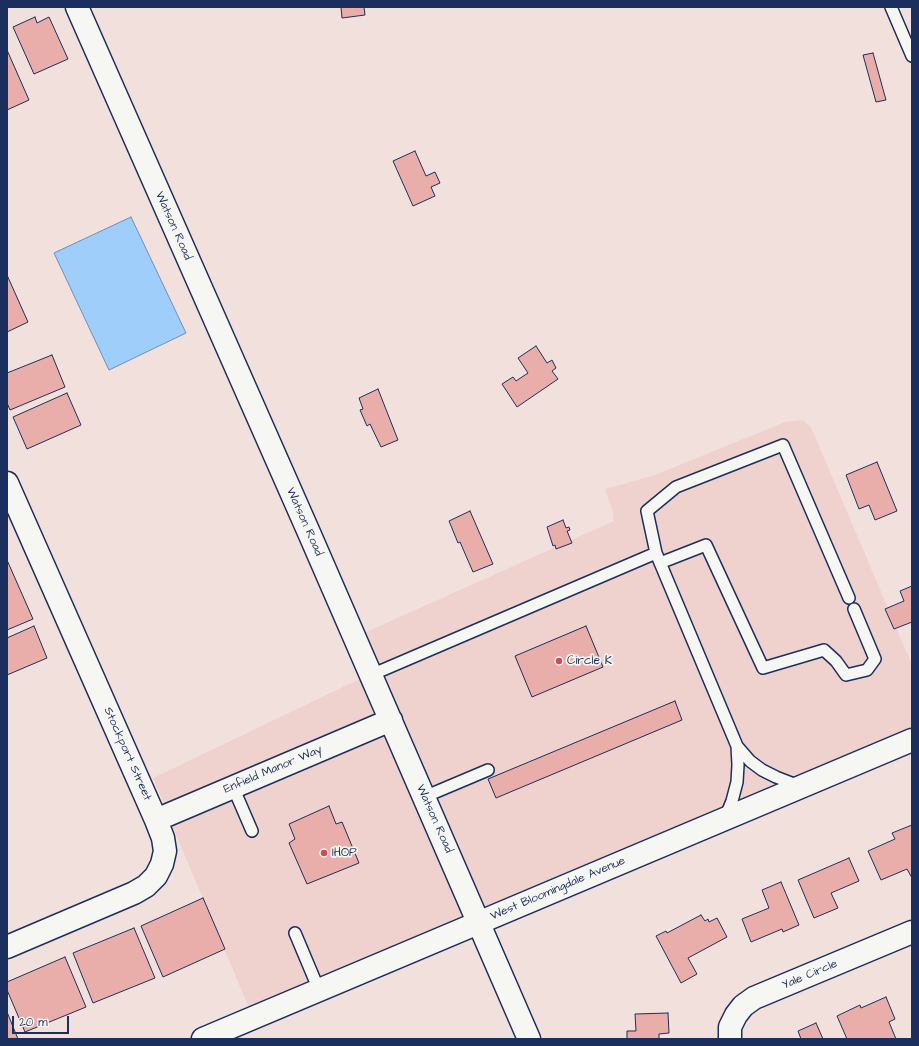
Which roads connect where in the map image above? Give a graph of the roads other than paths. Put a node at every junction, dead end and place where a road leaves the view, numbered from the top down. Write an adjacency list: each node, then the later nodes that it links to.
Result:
1 (77, 7): 8 (street, Watson Road)
2 (891, 7): 3 (lane)
3 (912, 56)
4 (7, 483): 16 (street, Stockport Street)
5 (658, 558): 6 (lane); 7 (lane); 8 (lane); 11 (lane)
6 (849, 598)
7 (854, 609)
8 (371, 675): 9 (street, Watson Road)
9 (390, 720): 13 (street, Enfield Manor Way); 15 (street, Watson Road)
10 (912, 740): 14 (street, West Bloomingdale Avenue)
11 (737, 746): 14 (lane); 17 (lane)
12 (488, 770): 15 (lane)
13 (233, 787): 16 (street, Enfield Manor Way); 18 (lane)
14 (802, 787): 17 (street, West Bloomingdale Avenue)
15 (424, 797): 19 (street, Watson Road)
16 (156, 820): 22 (street, Stockport Street)
17 (724, 820): 19 (street, West Bloomingdale Avenue)
18 (252, 831)
19 (478, 922): 23 (street, West Bloomingdale Avenue); 25 (street, Watson Road)
20 (912, 932): 26 (street, Yale Circle)
21 (295, 933): 23 (lane)
22 (7, 946)
23 (319, 990): 24 (street, West Bloomingdale Avenue)
24 (203, 1039)
25 (529, 1039)
26 (730, 1039)

